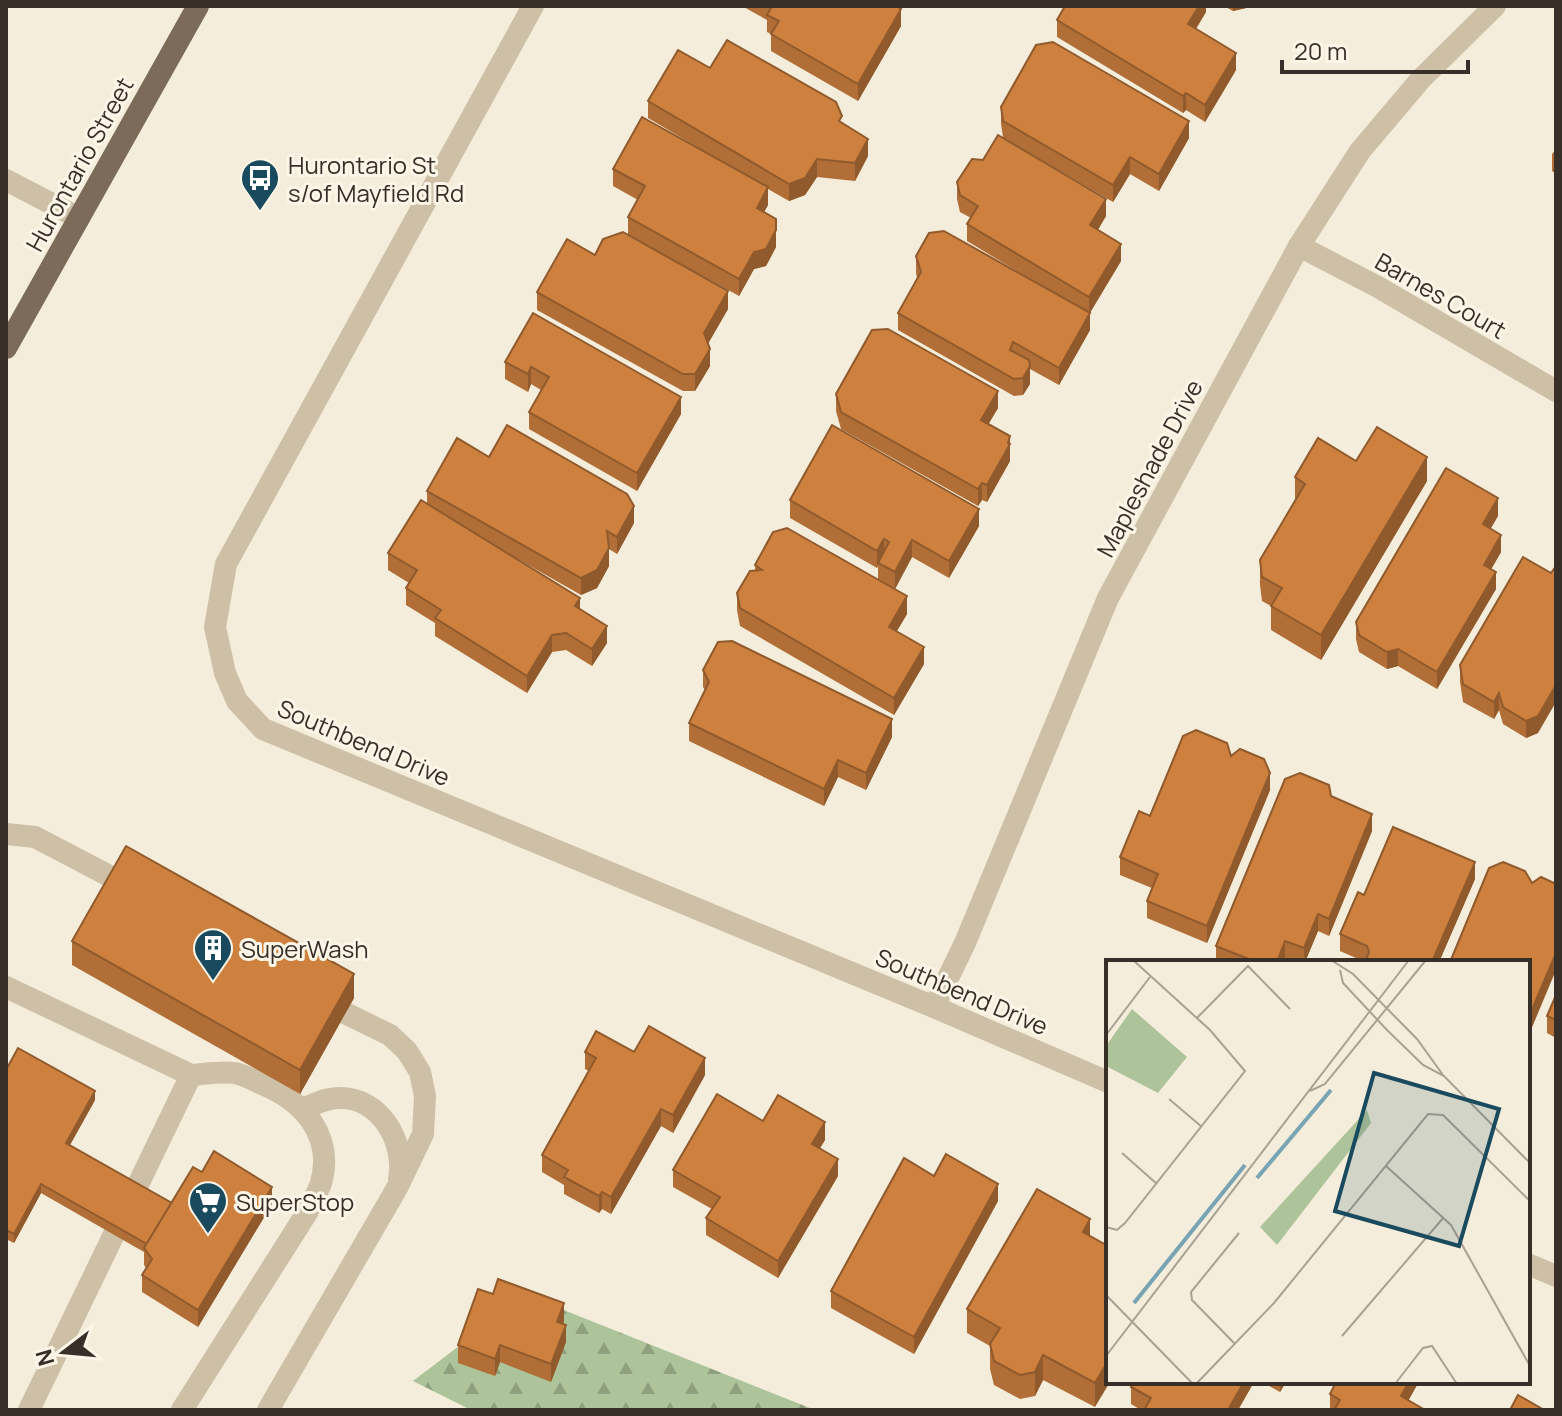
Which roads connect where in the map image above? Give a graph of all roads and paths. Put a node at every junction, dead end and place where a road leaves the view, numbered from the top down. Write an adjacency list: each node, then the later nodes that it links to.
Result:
1 (198, 6): 5 (main road, Hurontario Street)
2 (533, 6): 12 (street, Southbend Drive)
3 (1495, 6): 6 (street, Mapleshade Drive)
4 (6, 180): 5 (street)
5 (79, 218): 7 (main road, Hurontario Street)
6 (1299, 246): 8 (street, Barnes Court); 12 (street, Mapleshade Drive)
7 (6, 348)
8 (1556, 391)
9 (6, 834): 10 (street)
10 (117, 880)
11 (6, 987): 14 (street)
12 (934, 1007): 15 (street, Southbend Drive)
13 (343, 1012): 17 (street)
14 (191, 1075): 16 (street); 20 (street)
15 (1106, 1081)
16 (303, 1109): 17 (street); 21 (street)
17 (397, 1188): 22 (street)
18 (1530, 1265): 19 (street)
19 (1556, 1276)
20 (29, 1410)
21 (182, 1410)
22 (268, 1410)

